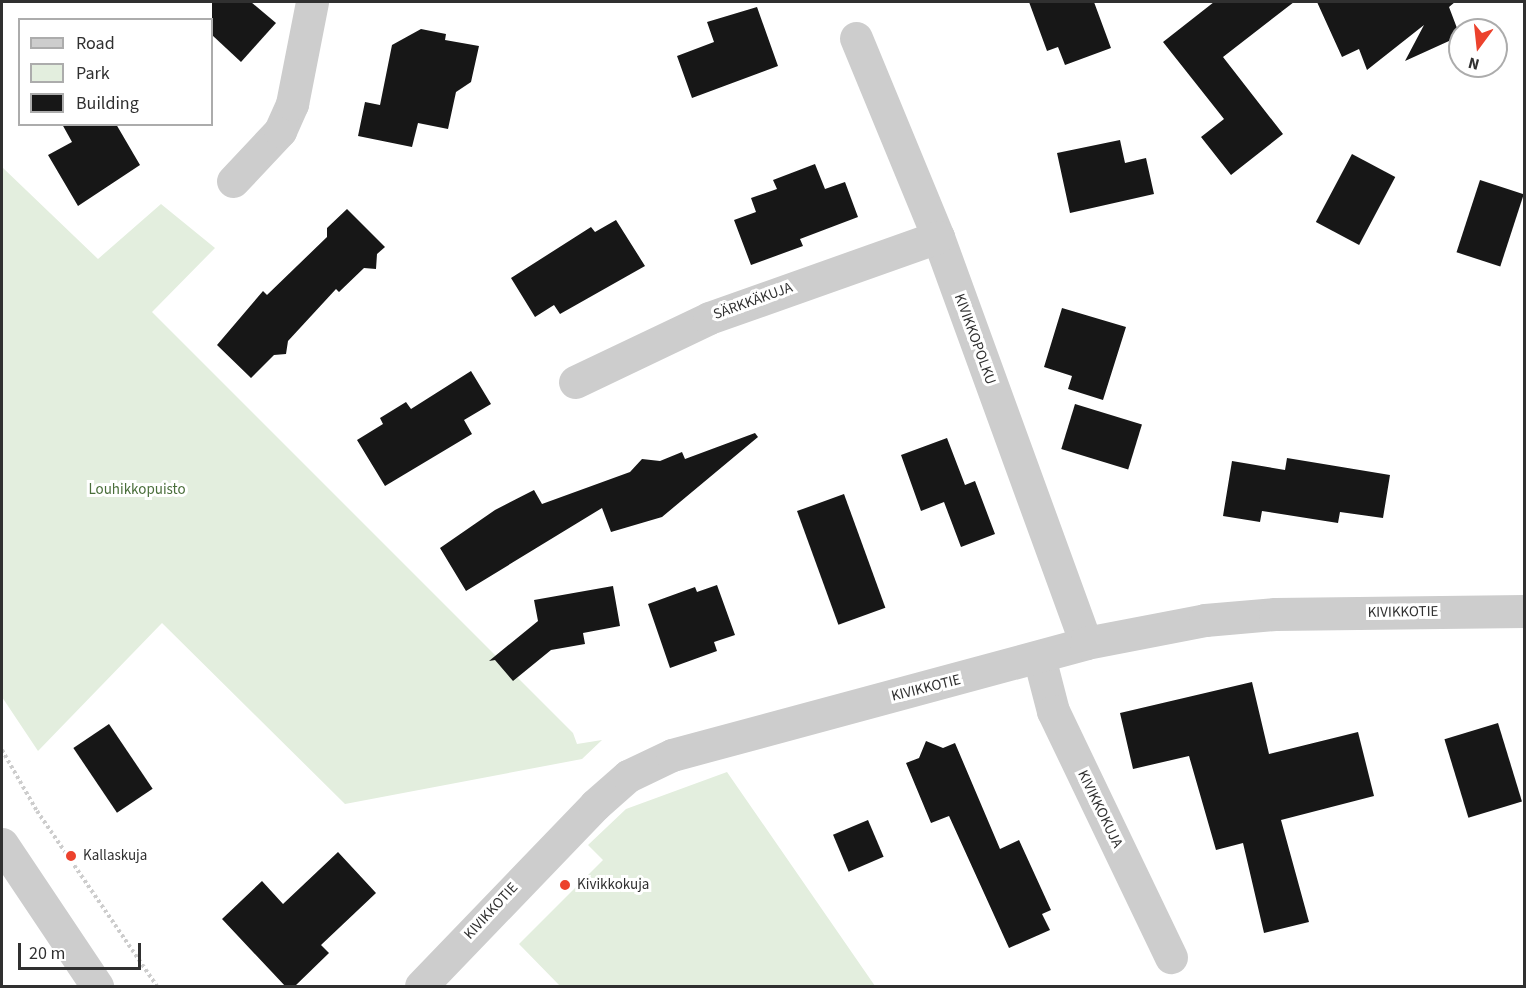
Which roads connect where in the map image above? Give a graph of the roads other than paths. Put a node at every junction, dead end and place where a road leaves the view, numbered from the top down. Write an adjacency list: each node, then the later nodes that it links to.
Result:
1 (312, 2): 3 (street)
2 (856, 38): 4 (street, KIVIKKOPOLKU)
3 (233, 181)
4 (938, 237): 5 (street, SÄRKKÄKUJA); 7 (street, KIVIKKOPOLKU)
5 (575, 382)
6 (1524, 611): 7 (street, KIVIKKOTIE)
7 (1086, 643): 8 (street, KIVIKKOTIE)
8 (1039, 657): 10 (street, KIVIKKOKUJA); 12 (street, KIVIKKOTIE)
9 (2, 844): 11 (street)
10 (1171, 957)
11 (98, 987)
12 (421, 987)

